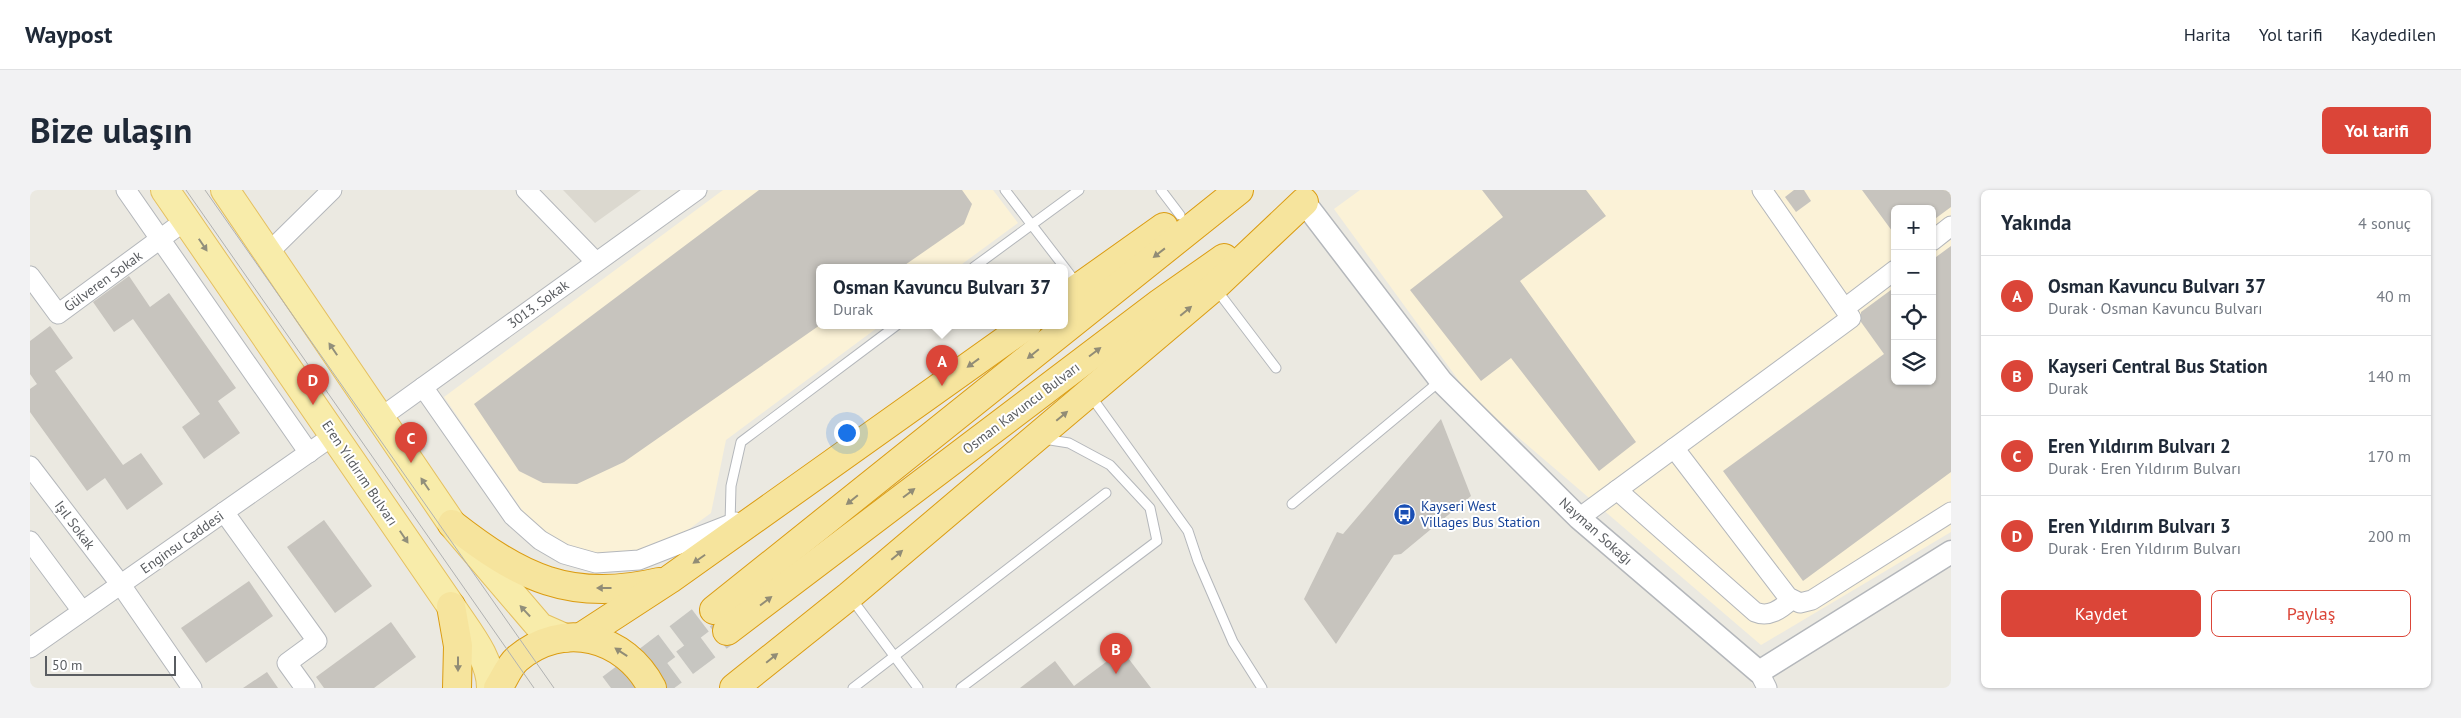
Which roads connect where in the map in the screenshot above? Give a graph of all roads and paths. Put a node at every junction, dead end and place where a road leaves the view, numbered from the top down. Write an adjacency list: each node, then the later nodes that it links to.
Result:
1 (126, 190): 19 (street)
2 (165, 190): 15 (main road, Eren Yıldırım Bulvarı)
3 (225, 190): 20 (main road)
4 (332, 190): 20 (street)
5 (526, 190): 21 (street)
6 (697, 190): 21 (street, 3013. Sokak)
7 (1006, 190): 16 (lane)
8 (1079, 190): 16 (lane)
9 (1161, 190): 14 (lane)
10 (1222, 190): 14 (highway)
11 (1239, 190): 13 (highway, Osman Kavuncu Bulvarı, one-way to 13)
12 (1762, 190): 28 (street)
13 (1311, 196): 26 (highway); 32 (street, Nayman Sokağı)
14 (1180, 215): 27 (highway)
15 (186, 220): 19 (street, Gülveren Sokak); 36 (main road, Eren Yıldırım Bulvarı, one-way to 36)
16 (1032, 224): 22 (lane); 23 (lane)
17 (1951, 226): 18 (street)
18 (1936, 238)
19 (160, 239): 25 (street, Gülveren Sokak); 39 (street)
20 (268, 253): 35 (main road, one-way to 20)
21 (596, 262): 33 (street, 3013. Sokak)
22 (978, 264)
23 (1056, 264)
24 (1891, 273): 28 (street)
25 (30, 276)
26 (1214, 287): 31 (lane); 34 (highway, one-way to 26)
27 (1072, 292)
28 (1845, 308): 38 (street)
29 (892, 329): 49 (lane)
30 (1021, 329): 44 (highway, one-way to 44)
31 (1276, 368)
32 (1440, 381): 43 (lane); 47 (street, Nayman Sokağı)
33 (423, 387): 35 (street, 3013. Sokak); 49 (street)
34 (1088, 393): 37 (highway, one-way to 34); 72 (lane)
35 (380, 418): 48 (main road, one-way to 35)
36 (334, 435): 39 (street, Enginsu Caddesi); 56 (main road, Eren Yıldırım Bulvarı, one-way to 56)
37 (1036, 437): 54 (highway, one-way to 37); 71 (lane)
38 (1674, 448): 41 (street); 55 (street)
39 (309, 452): 45 (street, Enginsu Caddesi)
40 (30, 466): 53 (street, Işıl Sokak)
41 (1617, 490): 47 (street); 55 (street)
42 (1106, 493): 60 (lane)
43 (1292, 504)
44 (774, 506): 49 (street); 52 (highway, one-way to 52)
45 (224, 512): 53 (street, Enginsu Caddesi); 63 (street)
46 (1951, 512): 55 (street)
47 (1579, 518): 61 (street, Nayman Sokağı)
48 (452, 524): 52 (highway, one-way to 48); 58 (main road, one-way to 48)
49 (730, 524)
50 (30, 541): 57 (street)
51 (1951, 552): 61 (street, Nayman Sokağı)
52 (670, 579): 58 (highway)
53 (121, 585): 57 (street, Enginsu Caddesi); 62 (street, Işıl Sokak)
54 (849, 596): 60 (lane); 68 (highway, one-way to 54)
55 (1791, 600)
56 (451, 606): 64 (highway, one-way to 64); 65 (main road, Eren Yıldırım Bulvarı)
57 (82, 611): 59 (street, Enginsu Caddesi)
58 (573, 638): 66 (highway); 67 (highway, one-way to 58)
59 (30, 648)
60 (894, 656): 69 (lane); 70 (lane)
61 (1759, 683)
62 (192, 688)
63 (305, 688)
64 (457, 688)
65 (491, 688)
66 (498, 688)
67 (652, 688)
68 (734, 688)
69 (853, 688)
70 (918, 688)
71 (961, 688)
72 (1262, 688)

